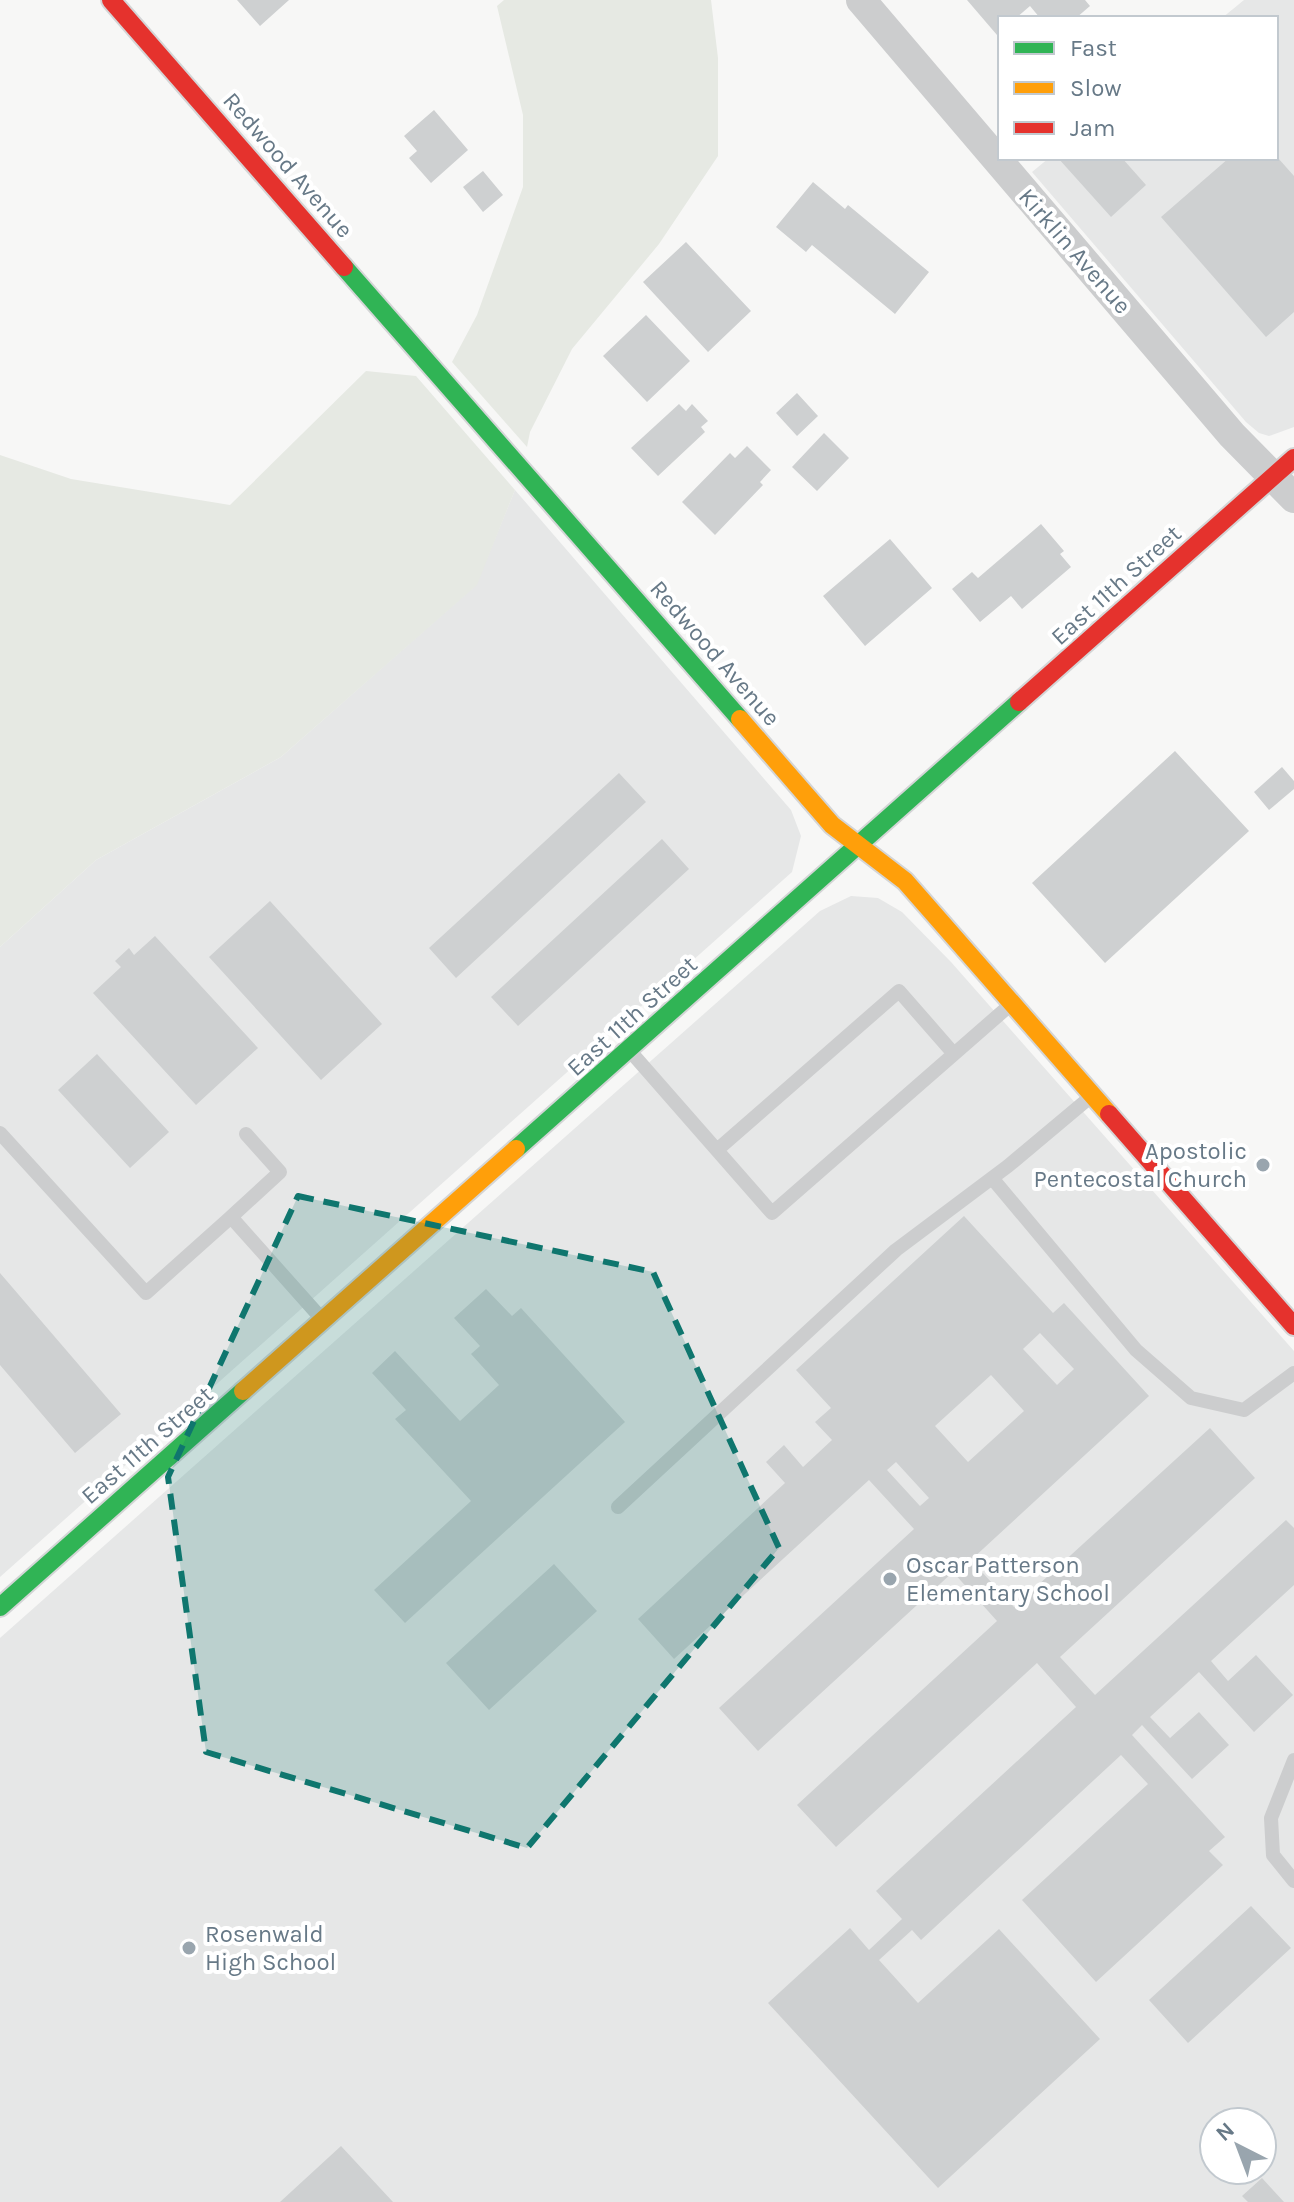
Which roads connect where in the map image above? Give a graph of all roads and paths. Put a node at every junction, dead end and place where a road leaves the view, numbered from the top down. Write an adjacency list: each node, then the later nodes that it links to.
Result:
1 (861, 0): 3 (street, Kirklin Avenue)
2 (128, 6): 4 (street, Redwood Avenue)
3 (1287, 477): 4 (street, East 11th Street)
4 (860, 845): 5 (street, Redwood Avenue); 6 (street, East 11th Street)
5 (1011, 1004): 7 (lane); 8 (street, Redwood Avenue)
6 (629, 1051): 11 (lane); 14 (street, East 11th Street)
7 (954, 1054): 11 (lane); 11 (lane)
8 (1091, 1096): 12 (lane); 15 (street, Redwood Avenue)
9 (0, 1133): 13 (lane)
10 (246, 1134): 13 (lane)
11 (717, 1150)
12 (992, 1178): 16 (lane); 17 (lane)
13 (231, 1217): 14 (lane)
14 (324, 1321): 18 (street, East 11th Street)
15 (1294, 1326)
16 (1294, 1373)
17 (618, 1507)
18 (0, 1607)
19 (1294, 1760): 20 (lane)
20 (1294, 1881)

